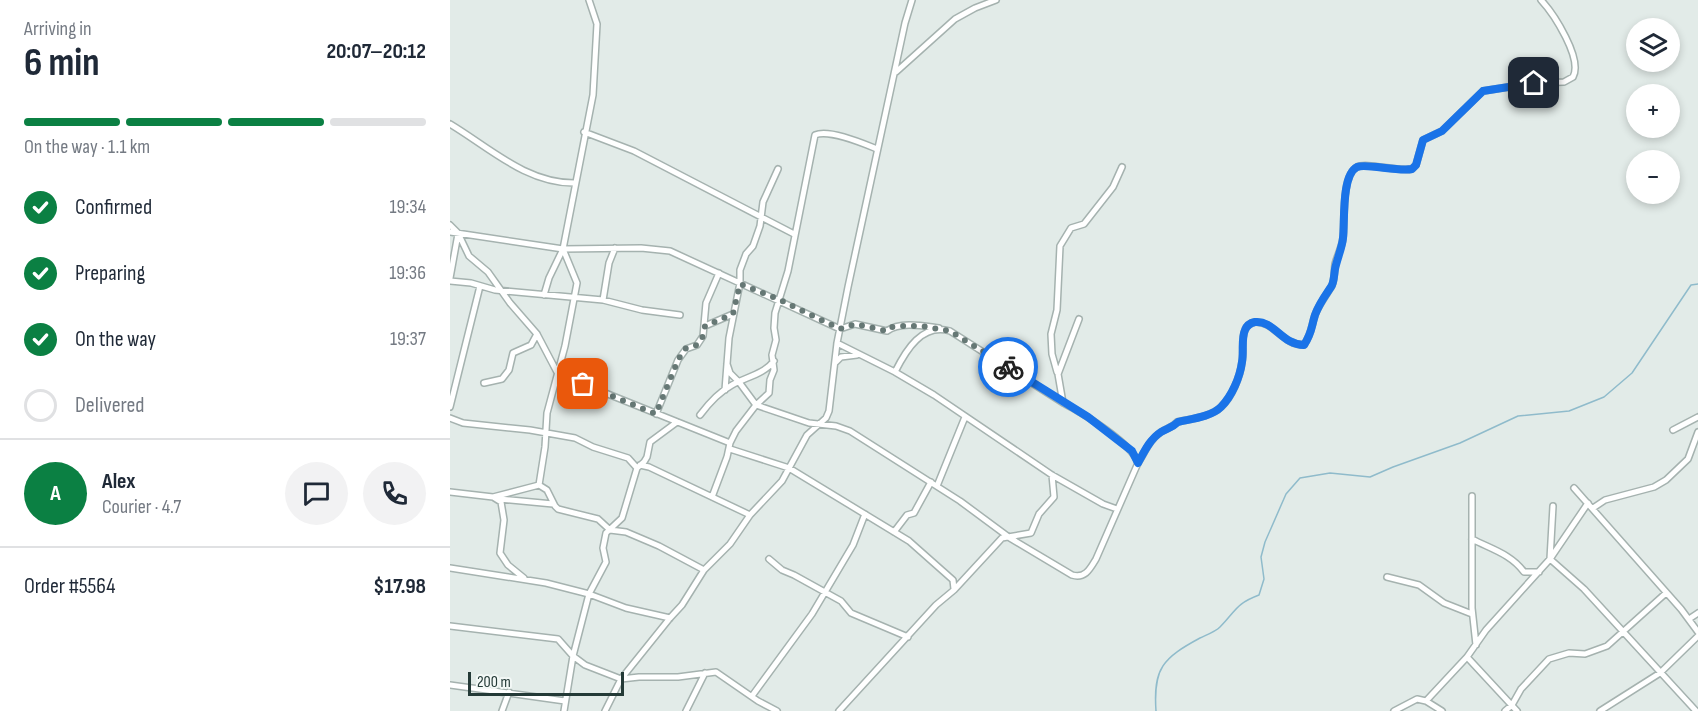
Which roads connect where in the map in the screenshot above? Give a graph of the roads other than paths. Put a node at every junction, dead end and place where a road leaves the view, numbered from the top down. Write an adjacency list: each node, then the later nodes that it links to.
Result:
1 (589, 0): 7 (street)
2 (912, 0): 5 (street)
3 (996, 0): 5 (street)
4 (1542, 0): 60 (street)
5 (895, 73): 8 (street)
6 (450, 123): 11 (street)
7 (584, 132): 11 (street); 12 (street)
8 (877, 149): 16 (street); 33 (street)
9 (1122, 167): 42 (street)
10 (778, 169): 12 (street)
11 (574, 183): 18 (street)
12 (761, 216): 16 (street); 21 (street)
13 (450, 225): 15 (street)
14 (450, 232): 15 (street)
15 (458, 233): 18 (street); 20 (street); 23 (street)
16 (794, 234): 26 (street)
17 (615, 248): 18 (street); 19 (street); 27 (street)
18 (563, 249): 24 (street); 25 (street)
19 (719, 273): 21 (street); 31 (street)
20 (450, 279): 22 (street)
21 (740, 284): 26 (street); 28 (street)
22 (480, 286): 23 (street); 48 (street)
23 (501, 291): 24 (street); 34 (street)
24 (544, 295): 25 (street)
25 (574, 298): 27 (street); 41 (street)
26 (778, 299): 33 (street); 37 (street)
27 (603, 300): 29 (street)
28 (733, 314): 31 (street); 39 (street)
29 (680, 315)
30 (1079, 319): 42 (street)
31 (705, 326): 49 (street)
32 (939, 328): 33 (street); 40 (street); 46 (street)
33 (840, 329): 35 (street)
34 (537, 334): 41 (street); 44 (street)
35 (837, 343): 36 (street); 38 (street)
36 (859, 355): 38 (street); 40 (street)
37 (774, 361): 43 (street); 47 (street)
38 (836, 362): 55 (street)
39 (727, 364): 43 (street); 45 (street)
40 (895, 372): 51 (street)
41 (558, 374): 49 (street); 58 (street)
42 (1058, 374): 46 (street)
43 (739, 382): 45 (street); 47 (street)
44 (484, 383)
45 (725, 390): 50 (street)
46 (1063, 403): 60 (street)
47 (756, 405): 55 (street); 59 (street)
48 (450, 407)
49 (656, 414): 54 (street)
50 (700, 415)
51 (965, 417): 63 (street); 66 (street)
52 (1698, 417): 56 (street)
53 (450, 418): 58 (street)
54 (677, 422): 59 (street); 61 (street)
55 (819, 424): 62 (street); 64 (street)
56 (1673, 430)
57 (1698, 432): 75 (street)
58 (546, 433): 61 (street); 65 (street)
59 (730, 446): 62 (street); 70 (street)
60 (1138, 463): 76 (street)
61 (638, 466): 70 (street); 79 (street)
62 (789, 468): 77 (street); 78 (street)
63 (1052, 476): 76 (street); 81 (street)
64 (931, 482): 66 (street); 80 (street)
65 (539, 485): 71 (street); 73 (street)
66 (938, 486): 81 (street)
67 (1574, 488): 72 (street)
68 (450, 492): 71 (street)
69 (1472, 496): 82 (street)
70 (712, 497): 78 (street)
71 (495, 498): 73 (street); 88 (street)
72 (1588, 503): 75 (street); 84 (street)
73 (553, 504): 79 (street)
74 (1553, 506): 84 (street)
75 (1593, 508): 92 (street)
76 (1117, 509): 81 (street)
77 (865, 514): 80 (street); 91 (street)
78 (750, 515): 86 (street)
79 (610, 530): 86 (street); 93 (street)
80 (894, 532): 90 (street)
81 (1010, 538): 90 (street)
82 (1472, 539): 87 (street); 95 (street)
83 (769, 559): 91 (street)
84 (1550, 559): 87 (street); 100 (street)
85 (450, 568): 88 (street)
86 (704, 570): 96 (street)
87 (1539, 572): 103 (street)
88 (525, 578): 93 (street)
89 (1387, 578): 95 (street)
90 (954, 590): 102 (street)
91 (824, 591): 102 (street); 111 (street)
92 (1666, 593): 97 (street); 100 (street)
93 (589, 594): 96 (street); 104 (street)
94 (1698, 613): 97 (street)
95 (1472, 614): 103 (street)
96 (670, 618): 108 (street)
97 (1689, 619): 99 (street)
98 (450, 626): 104 (street)
99 (1698, 632)
100 (1623, 633): 107 (street); 114 (street)
101 (1698, 636): 107 (street)
102 (908, 637): 120 (street)
103 (1476, 645): 105 (street)
104 (573, 656): 108 (street); 112 (street)
105 (1467, 657): 113 (street); 114 (street)
106 (705, 673): 108 (street); 111 (street); 118 (street)
107 (1660, 673): 125 (street); 126 (street)
108 (621, 679): 117 (street)
109 (450, 685): 110 (street)
110 (509, 692): 112 (street); 115 (street)
111 (752, 696): 119 (street)
112 (565, 700): 116 (street)
113 (1426, 701): 121 (street); 122 (street)
114 (1512, 705): 123 (street); 124 (street)
115 (502, 711)
116 (564, 711)
117 (605, 711)
118 (686, 711)
119 (777, 711)
120 (839, 711)
121 (1394, 711)
122 (1442, 711)
123 (1506, 711)
124 (1517, 711)
125 (1600, 711)
126 (1696, 711)

